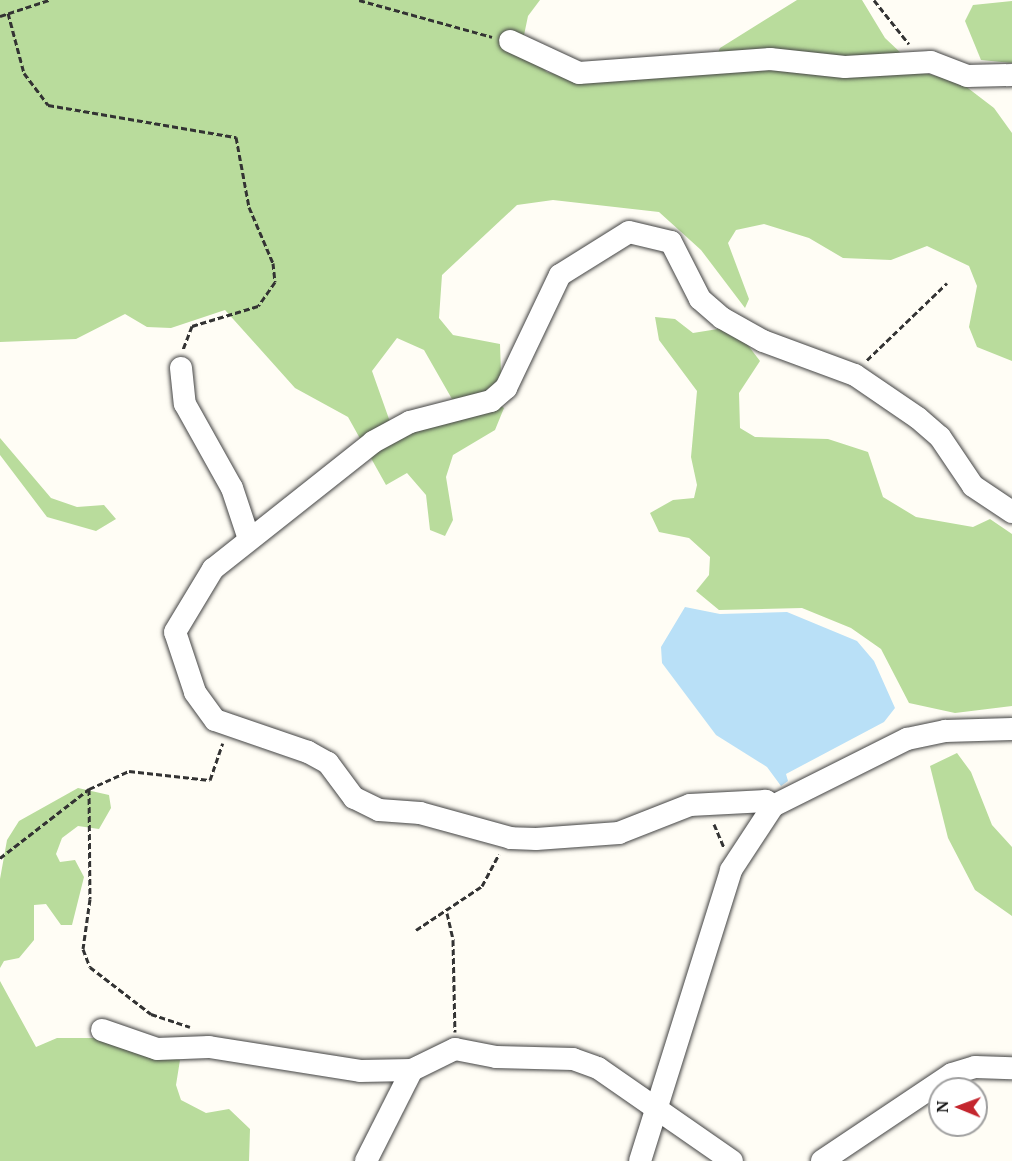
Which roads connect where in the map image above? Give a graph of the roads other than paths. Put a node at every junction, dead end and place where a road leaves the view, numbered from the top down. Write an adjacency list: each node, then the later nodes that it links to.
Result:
1 (510, 41): 2 (street)
2 (1012, 75)
3 (182, 368): 5 (street)
4 (1012, 512): 5 (street)
5 (249, 539): 7 (street)
6 (1012, 729): 7 (street)
7 (784, 798): 11 (street)
8 (102, 1030): 10 (street)
9 (1012, 1068): 15 (street)
10 (412, 1070): 11 (street); 12 (street)
11 (653, 1110): 13 (street); 14 (street)
12 (366, 1161)
13 (640, 1161)
14 (732, 1161)
15 (822, 1161)

